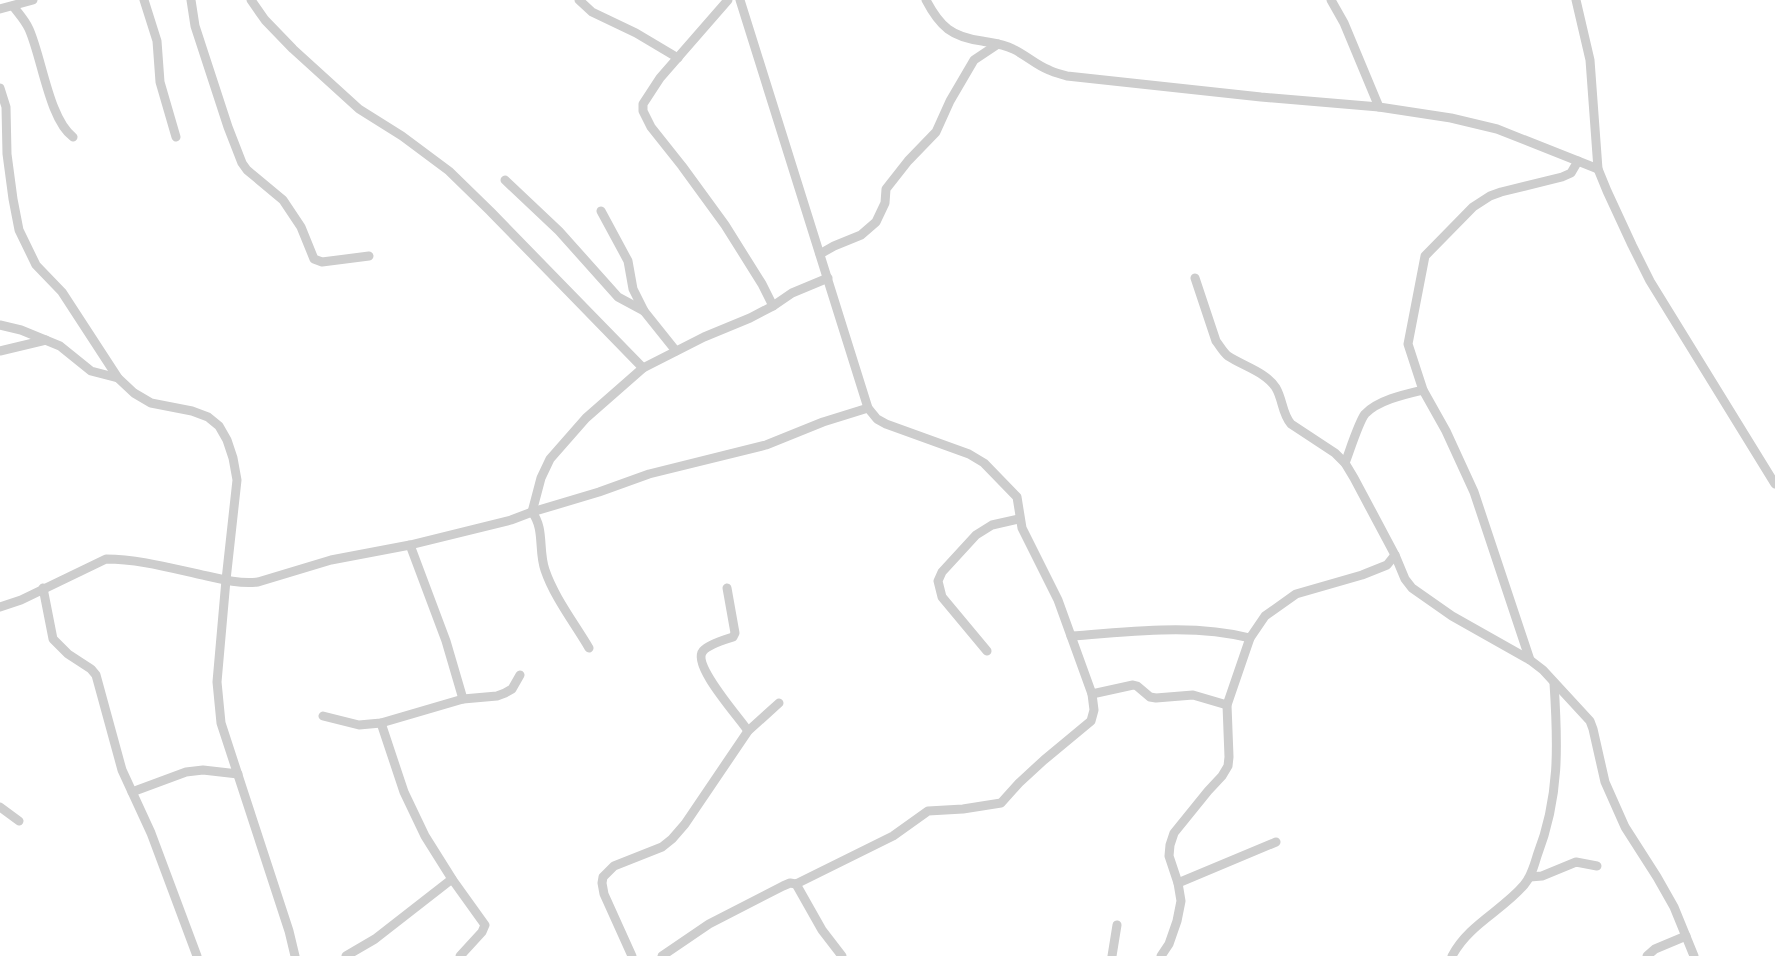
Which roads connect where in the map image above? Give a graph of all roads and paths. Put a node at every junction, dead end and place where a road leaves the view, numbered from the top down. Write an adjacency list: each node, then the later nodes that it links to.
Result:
1 (33, 0): 11 (street)
2 (144, 0): 18 (street)
3 (191, 0): 24 (street)
4 (251, 0): 33 (street)
5 (579, 0): 14 (street)
6 (728, 0): 14 (street)
7 (740, 0): 23 (street)
8 (926, 0): 13 (street)
9 (1331, 0): 16 (street)
10 (1576, 0): 20 (street)
11 (13, 6): 12 (street); 17 (street)
12 (0, 9)
13 (998, 44): 16 (street); 23 (street)
14 (678, 58): 27 (street)
15 (0, 88): 34 (street)
16 (1379, 107): 19 (street)
17 (73, 137)
18 (176, 137)
19 (1578, 161): 20 (street); 35 (street)
20 (1598, 169): 38 (street)
21 (505, 180): 28 (street)
22 (601, 211): 28 (street)
23 (820, 254): 25 (street)
24 (369, 256)
25 (828, 278): 27 (street); 36 (street)
26 (1195, 278): 37 (street)
27 (773, 306): 32 (street)
28 (644, 311): 32 (street)
29 (0, 325): 30 (street)
30 (46, 340): 31 (street); 34 (street)
31 (0, 351)
32 (676, 351): 33 (street)
33 (643, 368): 39 (street)
34 (118, 378): 43 (street)
35 (1423, 390): 37 (street); 51 (street)
36 (868, 408): 39 (street); 40 (street)
37 (1345, 463): 42 (street)
38 (1775, 484)
39 (532, 512): 41 (street); 49 (street)
40 (1019, 519): 47 (street); 50 (street)
41 (410, 545): 43 (street); 55 (street)
42 (1395, 555): 48 (street); 51 (street)
43 (226, 580): 44 (street); 61 (street)
44 (43, 588): 46 (street); 62 (street)
45 (727, 588): 60 (street)
46 (0, 607)
47 (1071, 636): 48 (street); 54 (street)
48 (1250, 638): 57 (street)
49 (589, 648)
50 (987, 651)
51 (1530, 660): 53 (street)
52 (520, 675): 55 (street)
53 (1554, 683): 67 (street); 72 (street)
54 (1092, 694): 57 (street); 70 (street)
55 (463, 699): 59 (street)
56 (779, 703): 60 (street)
57 (1227, 705): 69 (street)
58 (323, 716): 59 (street)
59 (381, 723): 68 (street)
60 (748, 731): 77 (street)
61 (238, 774): 62 (street); 74 (street)
62 (132, 792): 73 (street)
63 (0, 807): 64 (street)
64 (19, 821)
65 (1276, 842): 69 (street)
66 (1598, 866): 67 (street)
67 (1530, 877): 82 (street)
68 (452, 879): 75 (street); 76 (street)
69 (1179, 882): 81 (street)
70 (796, 884): 78 (street); 79 (street)
71 (1117, 925): 80 (street)
72 (1686, 936): 83 (street); 84 (street)
73 (197, 956)
74 (295, 956)
75 (346, 956)
76 (460, 956)
77 (632, 956)
78 (662, 956)
79 (842, 956)
80 (1112, 956)
81 (1161, 956)
82 (1452, 956)
83 (1647, 956)
84 (1694, 956)

